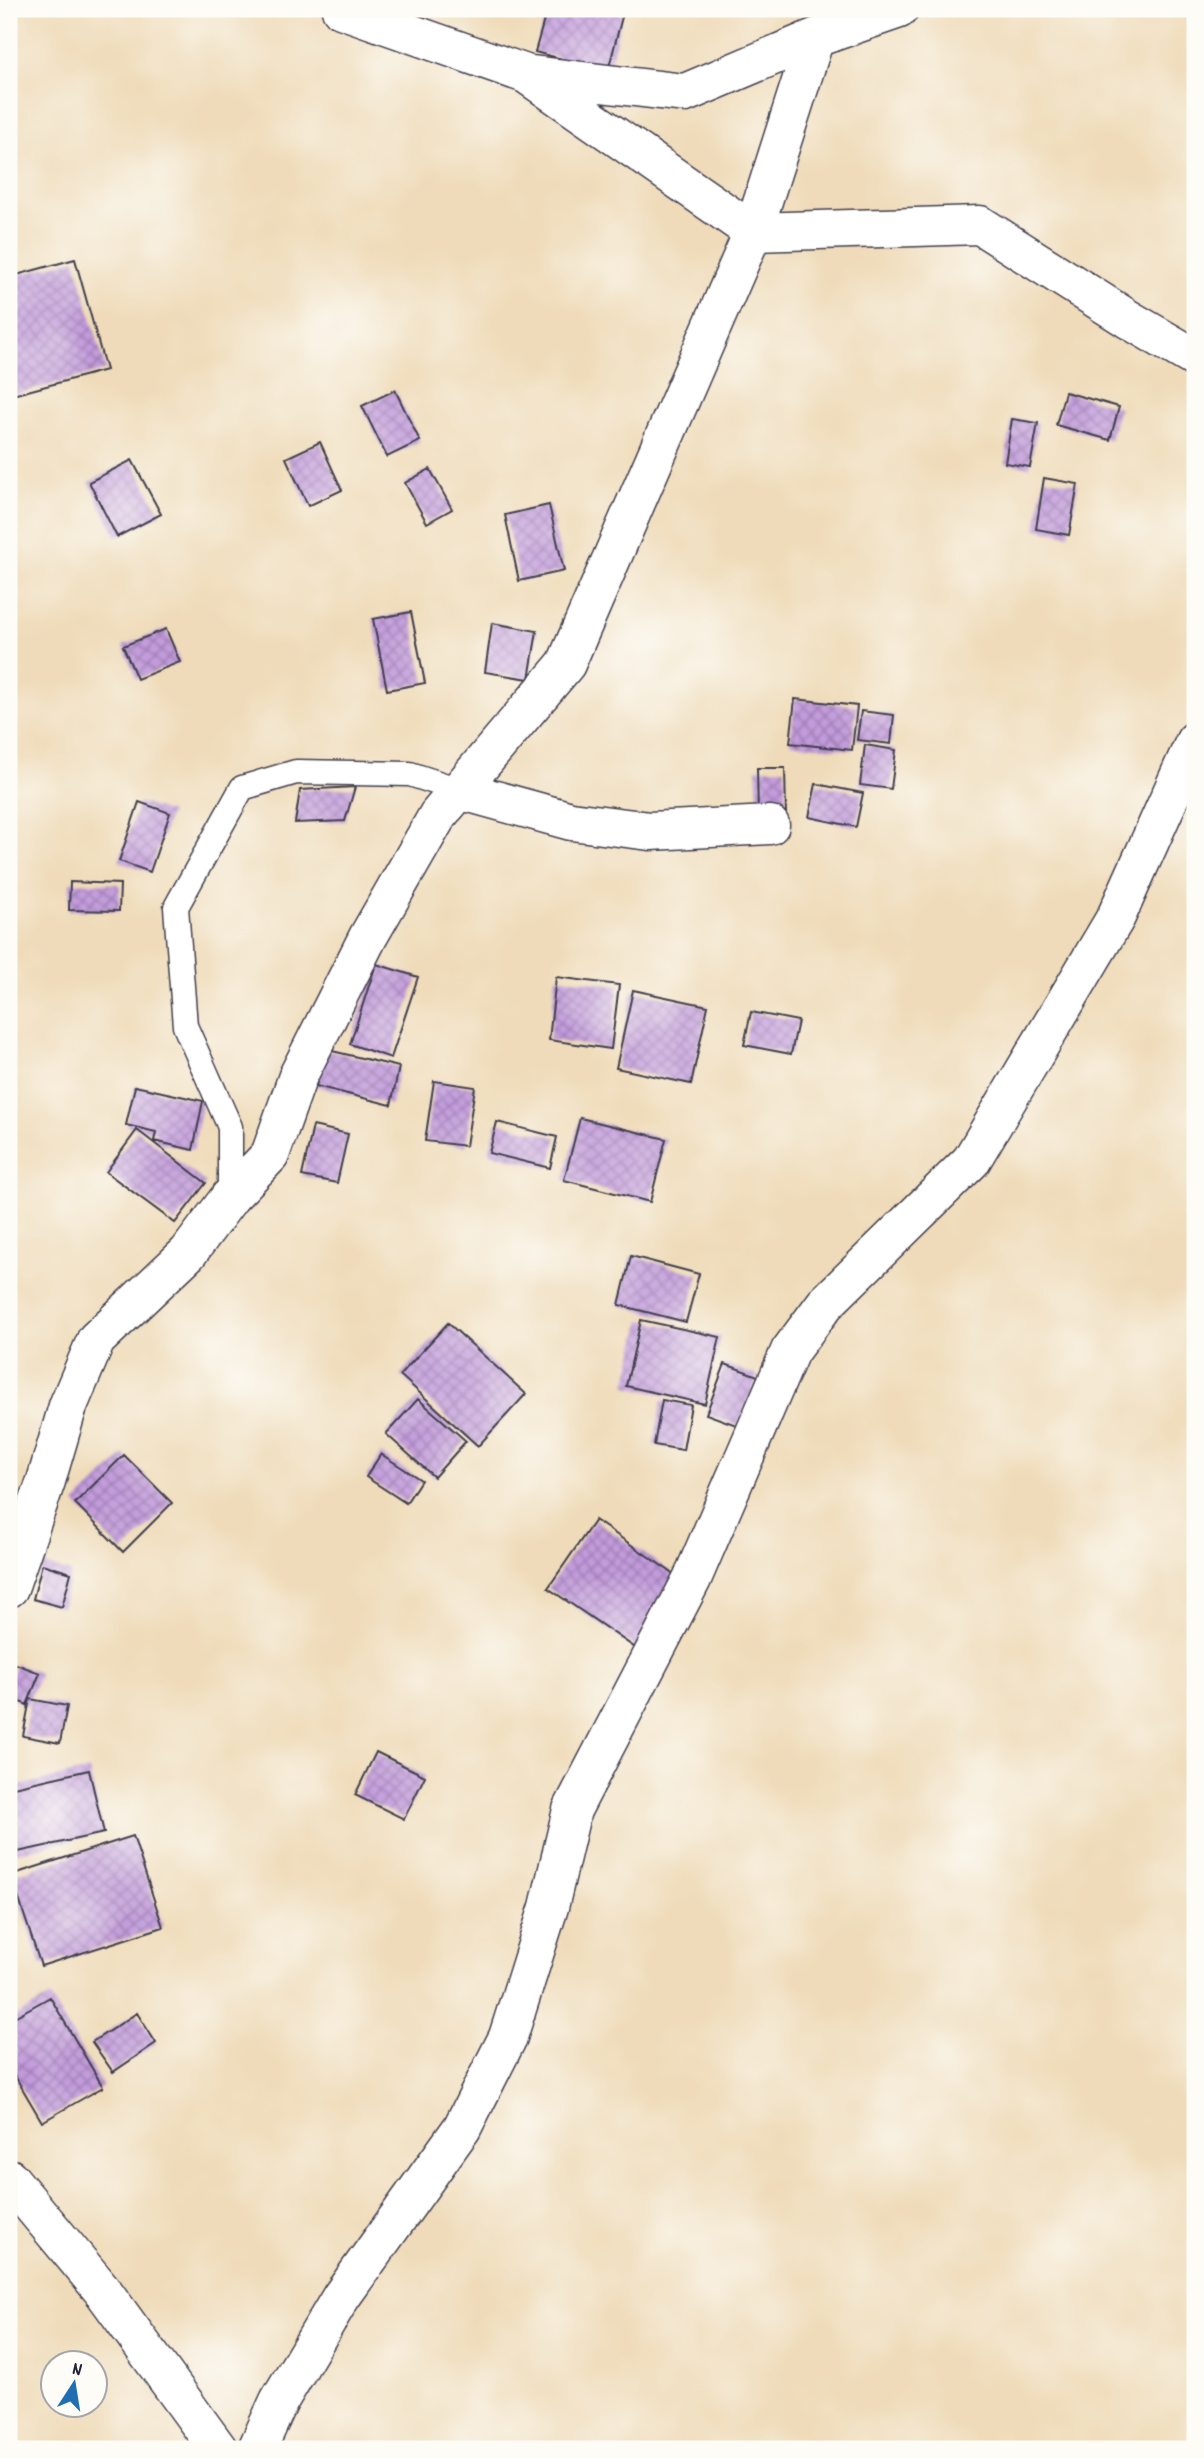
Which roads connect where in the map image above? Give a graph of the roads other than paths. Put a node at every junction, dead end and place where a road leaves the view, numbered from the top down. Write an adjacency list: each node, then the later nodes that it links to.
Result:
1 (341, 9): 4 (street)
2 (899, 9): 3 (street)
3 (815, 38): 4 (street); 5 (street)
4 (526, 74): 5 (street)
5 (753, 232): 6 (street); 8 (street)
6 (1195, 358)
7 (1192, 766): 14 (street)
8 (448, 803): 9 (street); 10 (street); 10 (lane)
9 (770, 825)
10 (230, 1197): 11 (street)
11 (9, 1588)
12 (9, 2178): 13 (street)
13 (218, 2449)
14 (257, 2449)

